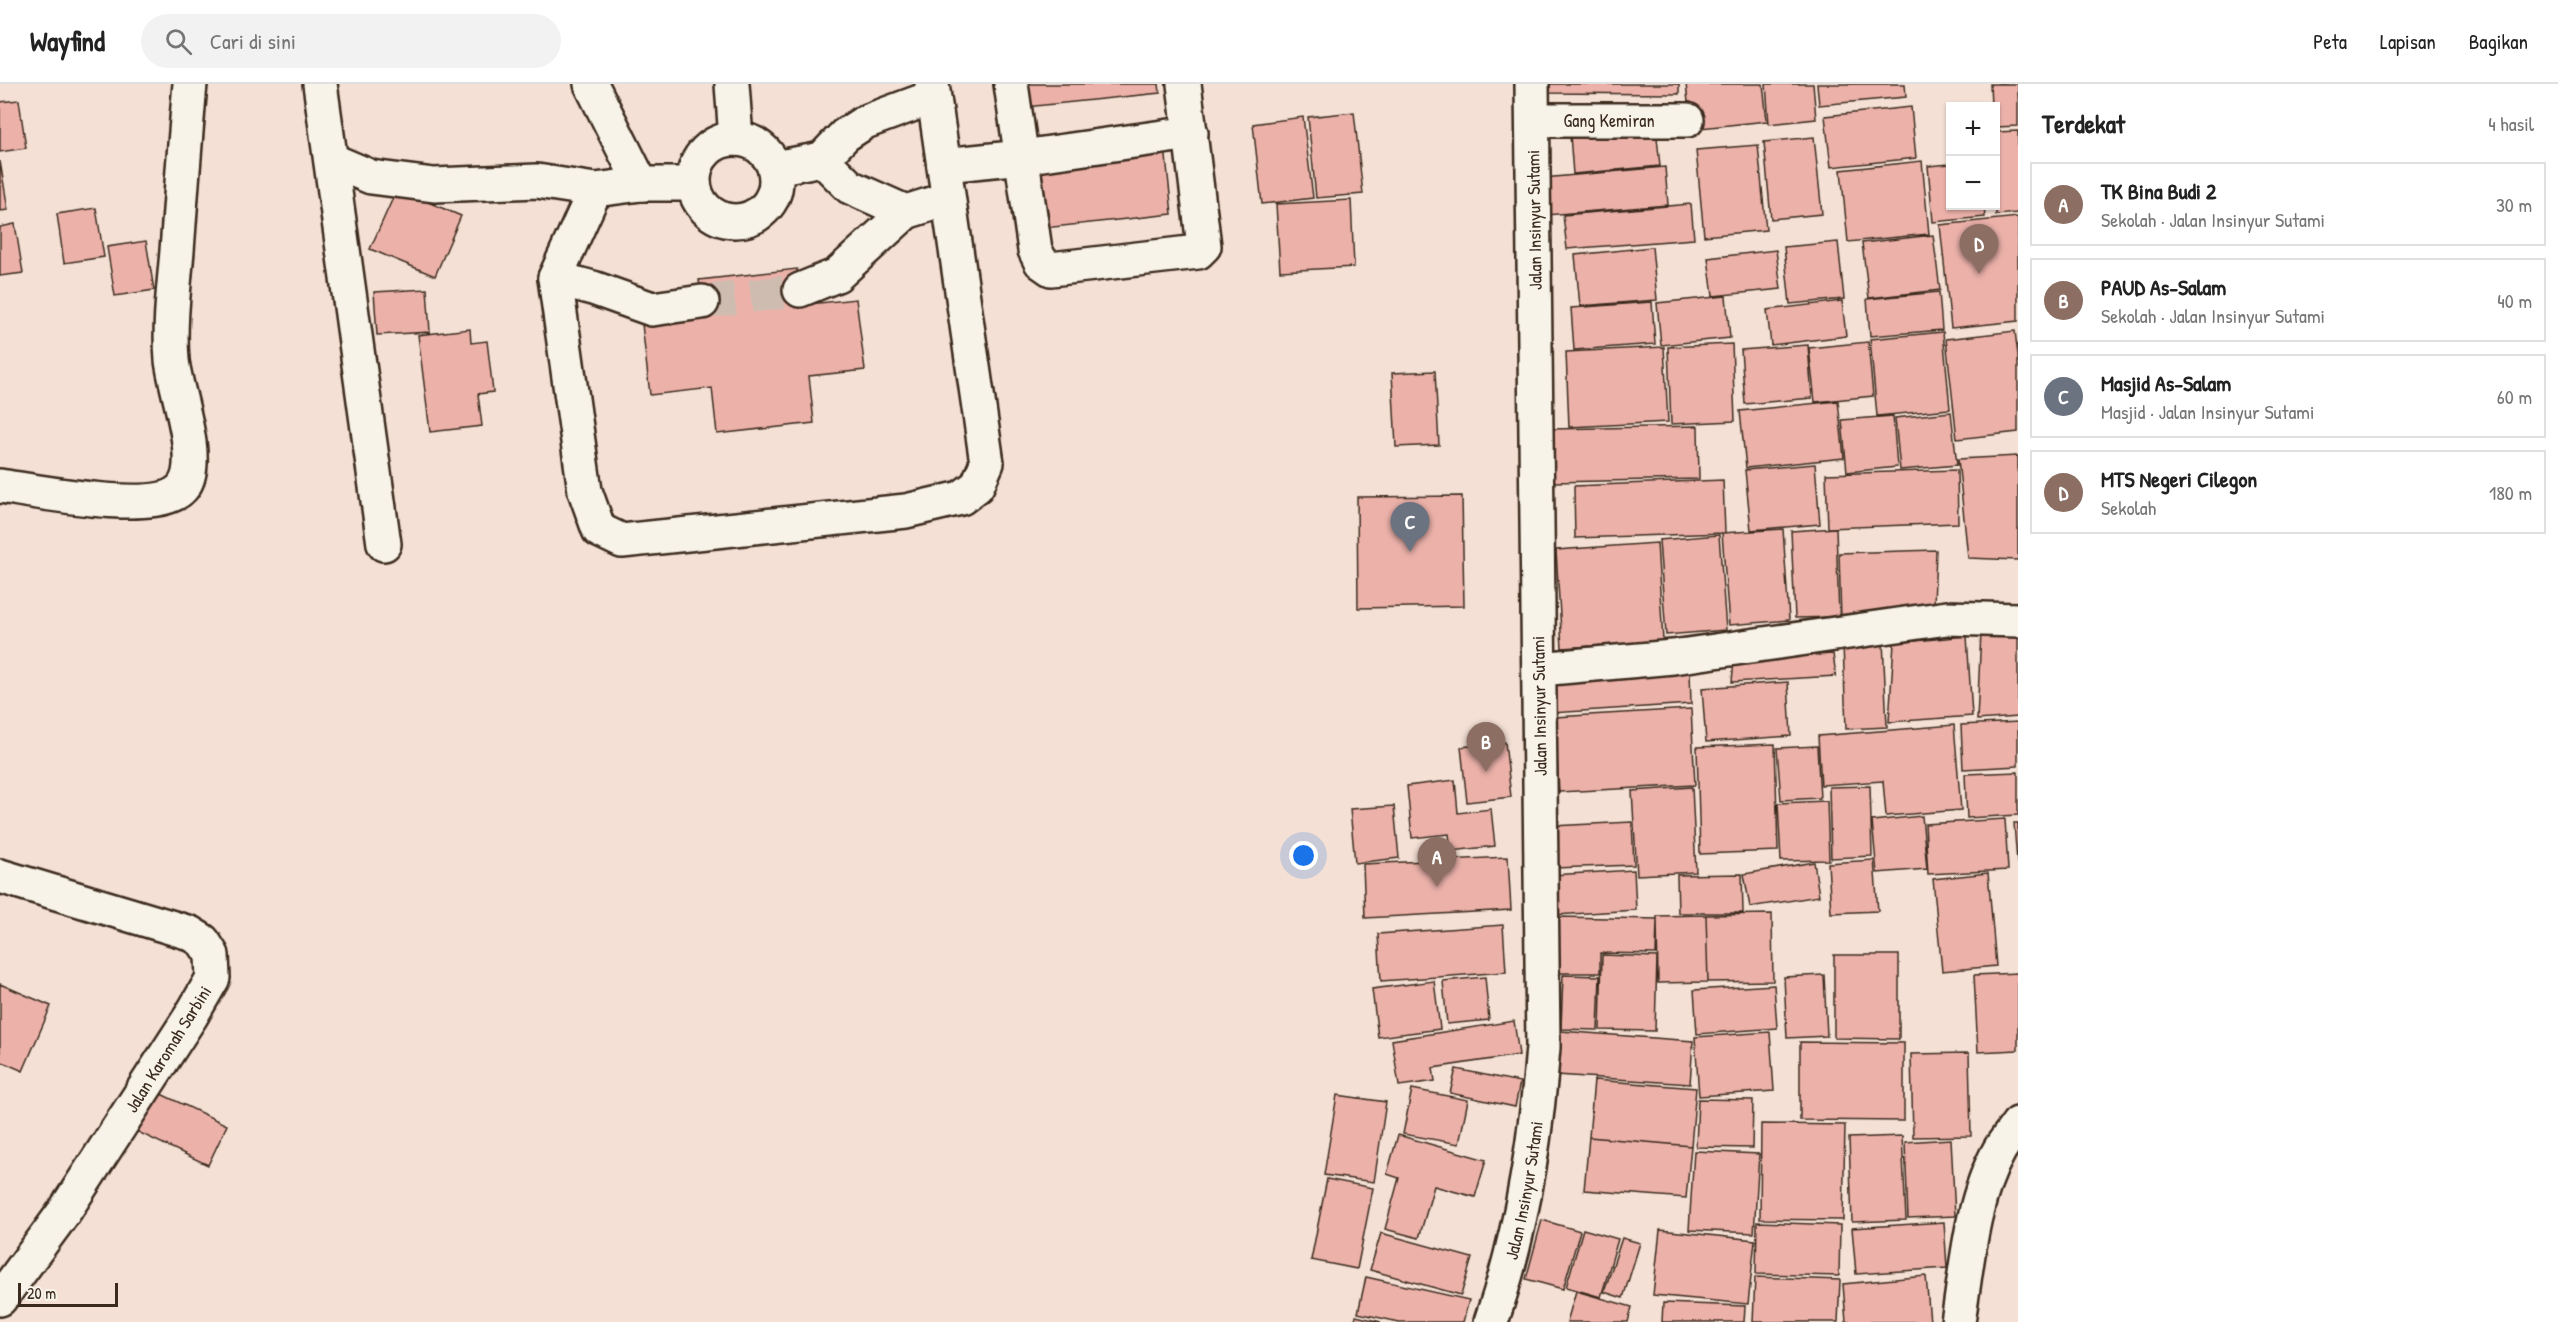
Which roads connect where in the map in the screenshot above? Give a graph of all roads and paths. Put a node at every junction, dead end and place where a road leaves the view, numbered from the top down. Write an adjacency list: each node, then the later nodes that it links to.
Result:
1 (190, 84): 26 (street)
2 (320, 84): 15 (street)
3 (591, 84): 18 (street)
4 (732, 84): 12 (street)
5 (1011, 84): 13 (street)
6 (1184, 84): 11 (street)
7 (1532, 84): 9 (street, Jalan Insinyur Sutami)
8 (932, 91): 14 (street); 16 (street)
9 (1533, 120): 10 (street, Gang Kemiran); 29 (street, Jalan Insinyur Sutami)
10 (1687, 120)
11 (1191, 133): 13 (street); 13 (street)
12 (736, 139): 17 (street); 19 (street)
13 (1022, 158): 16 (street)
14 (822, 159): 17 (street); 22 (street)
15 (331, 160): 20 (street); 27 (street)
16 (944, 165): 21 (street)
17 (775, 168): 19 (street)
18 (641, 184): 19 (street); 20 (street)
19 (694, 184)
20 (595, 190): 23 (street)
21 (947, 199): 22 (street); 23 (street)
22 (906, 212): 24 (street)
23 (555, 278): 25 (street)
24 (800, 290)
25 (702, 302)
26 (0, 486)
27 (384, 544)
28 (2018, 620): 29 (street)
29 (1539, 669): 33 (street, Jalan Insinyur Sutami)
30 (0, 876): 32 (street, Jalan Karomah Sarbini)
31 (2018, 1124): 34 (street)
32 (0, 1299)
33 (1491, 1322)
34 (1958, 1322)

